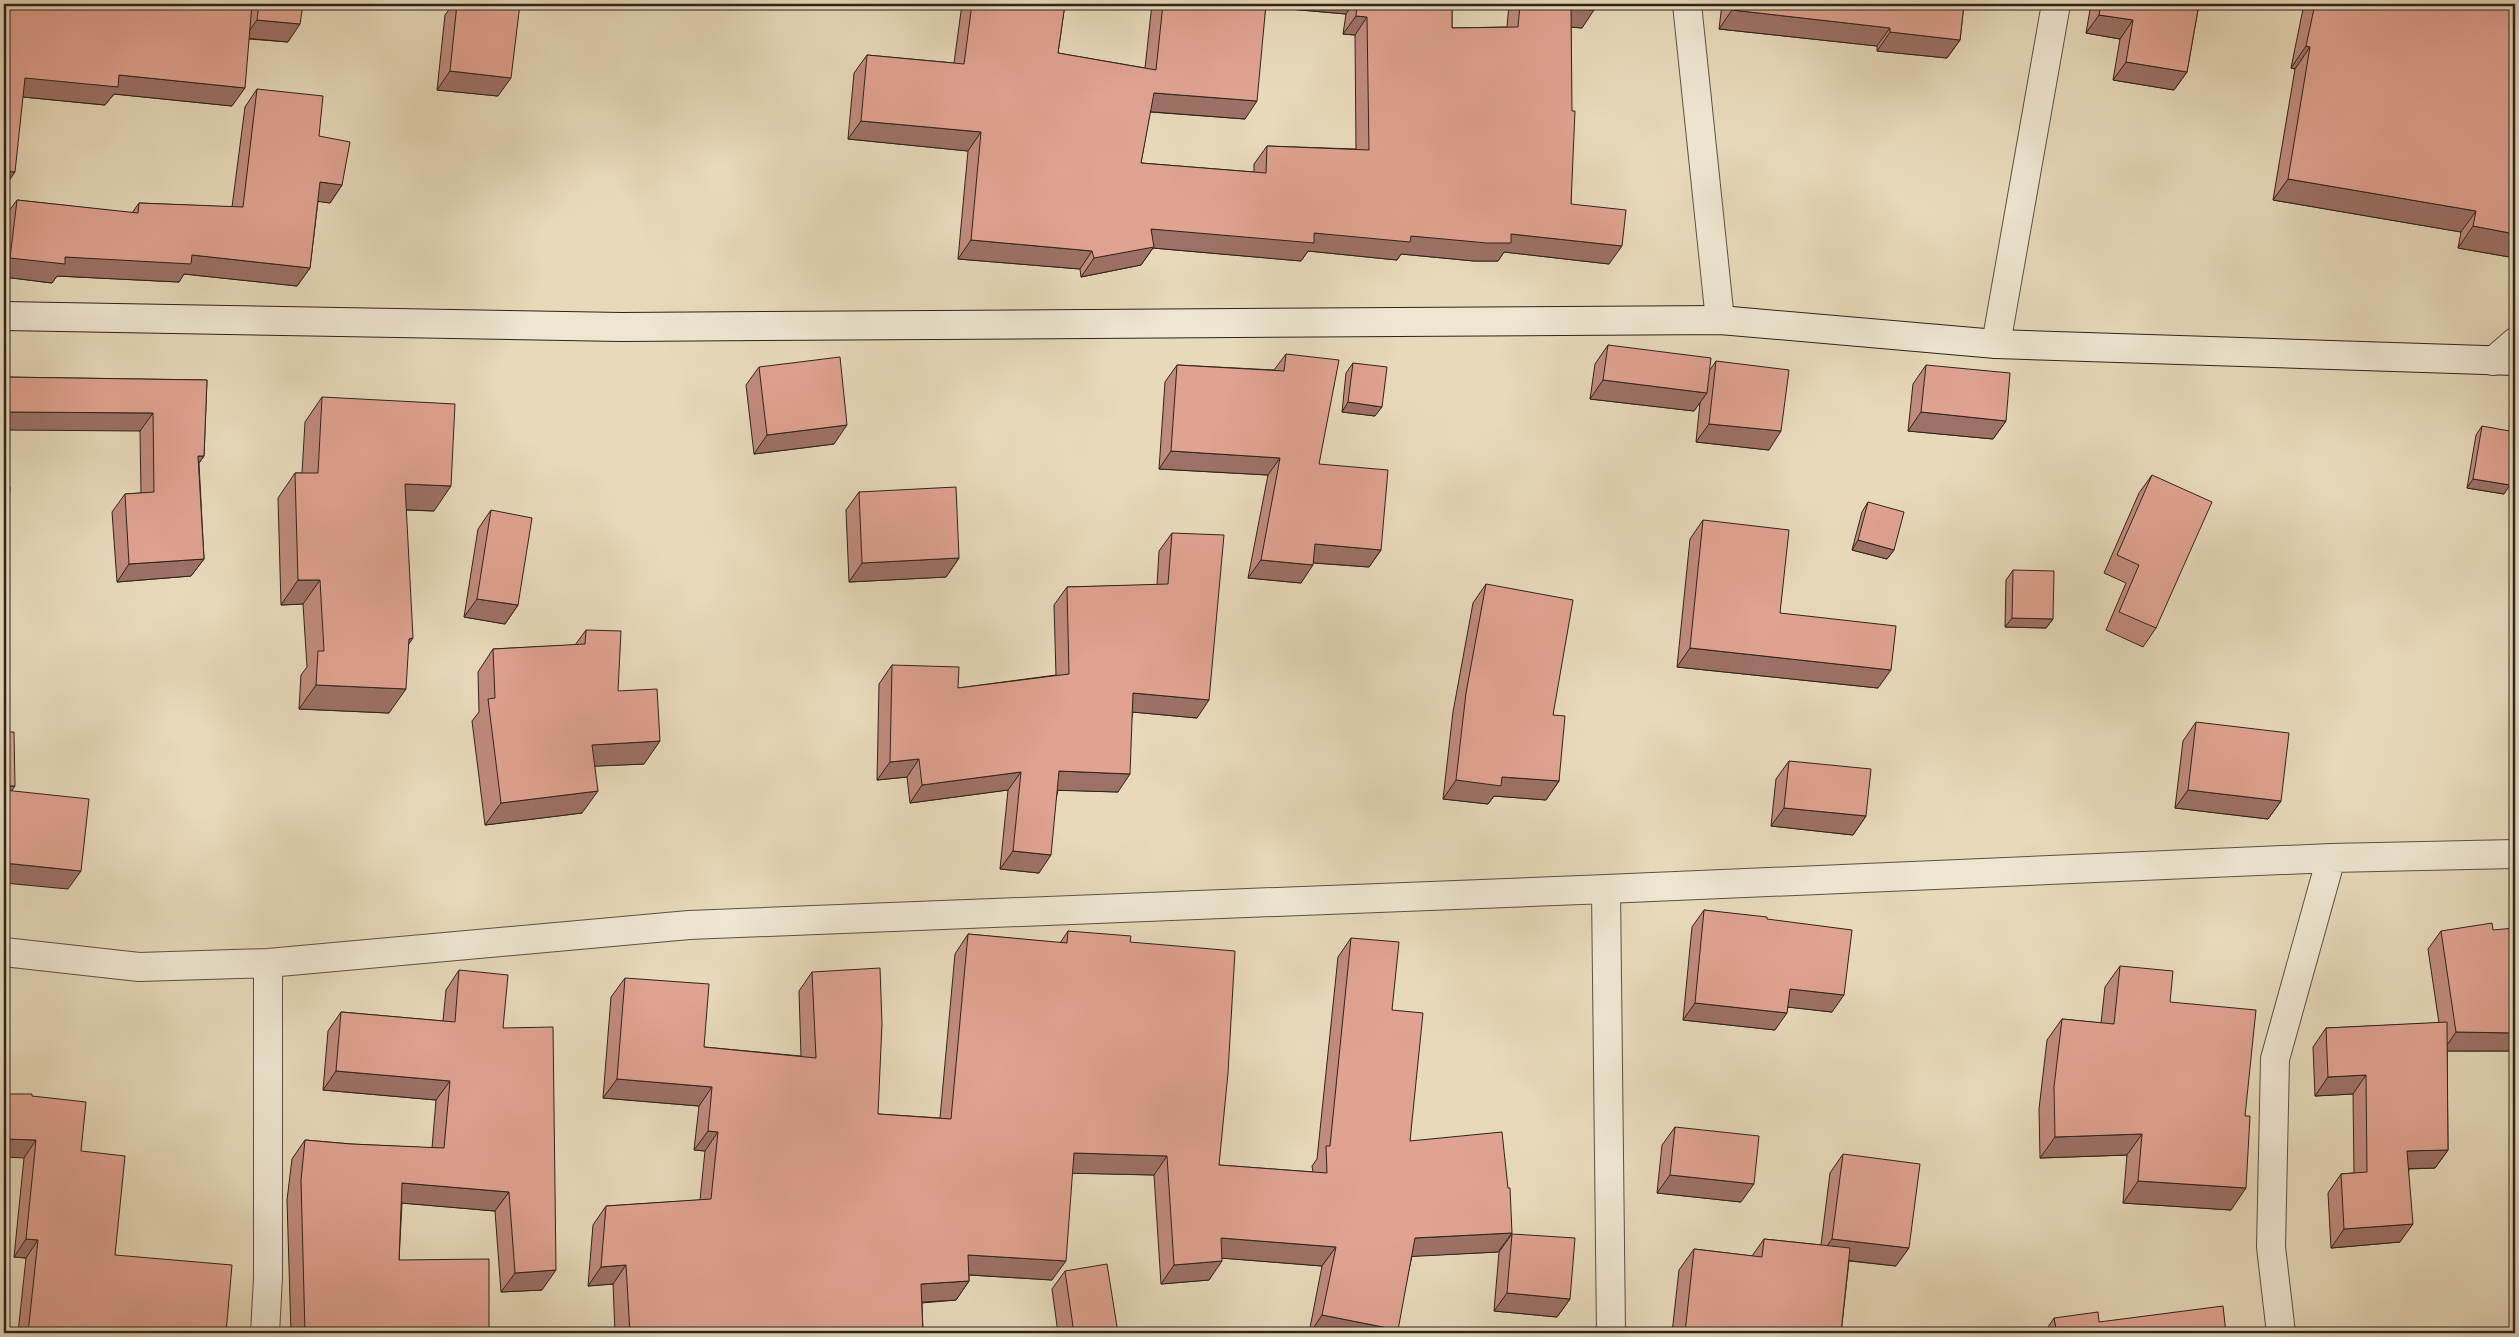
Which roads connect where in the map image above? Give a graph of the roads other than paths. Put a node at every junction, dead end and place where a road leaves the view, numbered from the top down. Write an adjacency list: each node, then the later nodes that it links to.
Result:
1 (1687, 4): 4 (street)
2 (2056, 4): 6 (street)
3 (4, 316): 4 (street)
4 (1720, 320): 6 (street)
5 (2515, 342): 7 (street)
6 (1996, 344): 7 (street)
7 (2504, 361)
8 (2515, 854): 9 (street)
9 (2331, 858): 10 (street); 15 (street)
10 (1606, 889): 12 (street); 14 (street)
11 (4, 952): 12 (street)
12 (268, 963): 13 (street)
13 (264, 1333)
14 (1611, 1333)
15 (2281, 1333)

